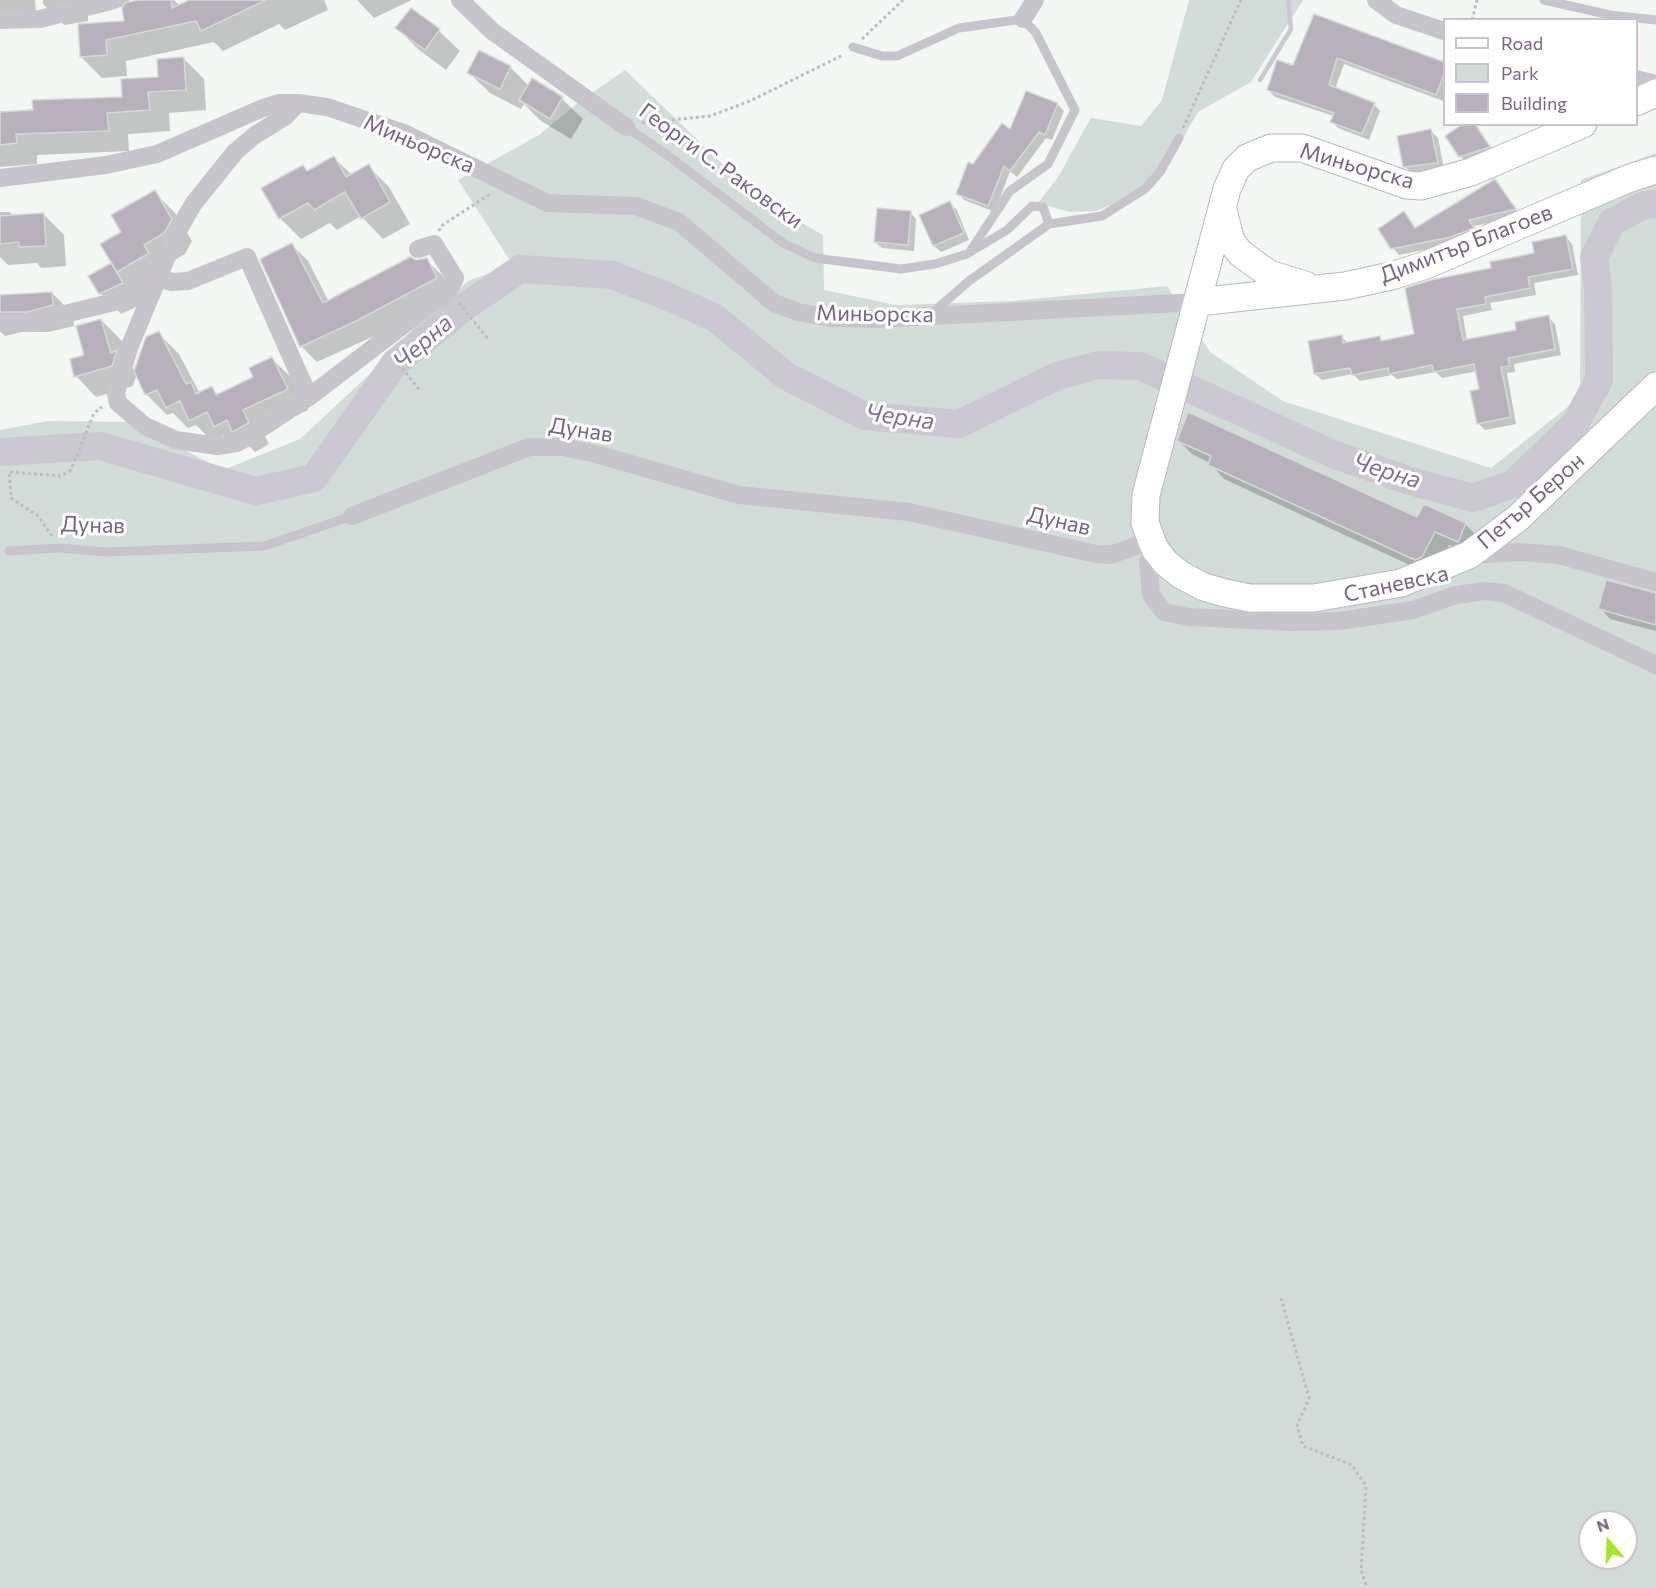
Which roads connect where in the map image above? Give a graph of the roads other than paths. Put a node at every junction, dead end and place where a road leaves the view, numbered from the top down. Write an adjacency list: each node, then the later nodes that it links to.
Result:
1 (114, 0): 9 (street)
2 (460, 0): 19 (street, Георги С. Раковски)
3 (1035, 0): 8 (street)
4 (1376, 0): 11 (street)
5 (1544, 0): 7 (lane)
6 (1638, 18): 10 (lane)
7 (1638, 18)
8 (1023, 19): 12 (lane); 26 (lane)
9 (0, 20)
10 (1656, 20)
11 (1443, 31)
12 (853, 47)
13 (1638, 80): 14 (street)
14 (1656, 84)
15 (1656, 93): 16 (main road)
16 (1638, 101)
17 (298, 103): 22 (street, Миньорска); 27 (street); 31 (street, Миньорска)
18 (1578, 126): 23 (main road, Миньорска)
19 (626, 127): 26 (lane, Георги С. Раковски)
20 (1179, 138): 24 (lane)
21 (1656, 170): 29 (main road, Димитър Благоев)
22 (0, 178)
23 (1223, 209): 29 (main road); 30 (main road, Миньорска)
24 (1050, 224): 26 (lane, Георги С. Раковски); 31 (lane)
25 (426, 246): 34 (street)
26 (967, 254)
27 (166, 257): 28 (street); 32 (street)
28 (157, 278): 34 (street); 34 (street)
29 (1321, 289): 30 (main road, Димитър Благоев)
30 (1198, 302): 31 (street, Миньорска); 36 (main road)
31 (929, 316)
32 (0, 323)
33 (1656, 386): 38 (main road, Петър Берон)
34 (309, 397)
35 (352, 516): 36 (street, Дунав); 37 (lane, Дунав)
36 (1152, 542): 38 (main road, Петър Берон); 40 (street, Станевска)
37 (9, 551)
38 (1469, 555): 39 (street)
39 (1656, 582)
40 (1656, 665)

